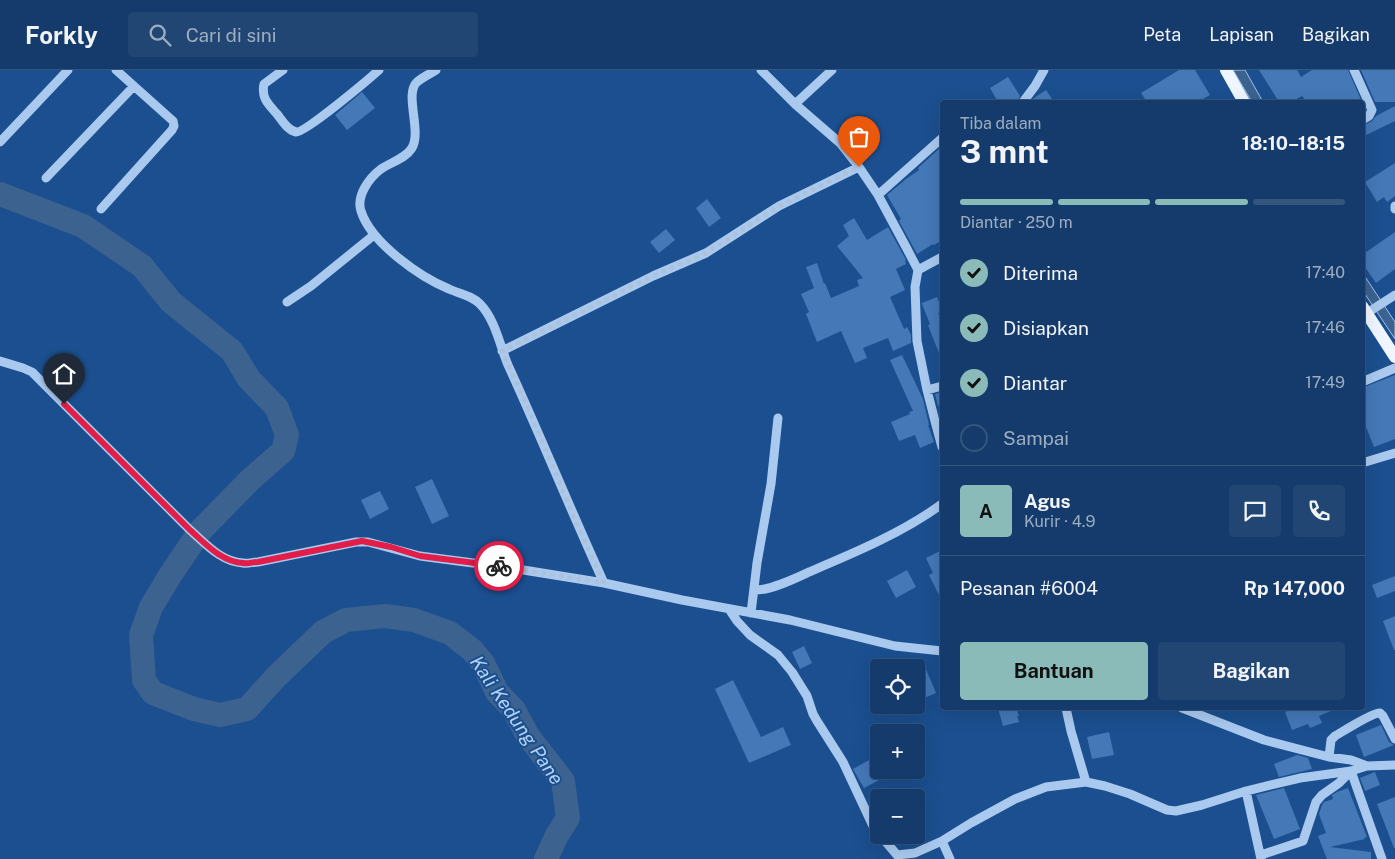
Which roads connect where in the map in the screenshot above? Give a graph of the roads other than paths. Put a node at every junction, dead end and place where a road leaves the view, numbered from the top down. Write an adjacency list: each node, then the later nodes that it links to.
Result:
1 (68, 70): 17 (street)
2 (116, 70): 11 (street)
3 (379, 70): 10 (street)
4 (436, 70): 22 (street)
5 (760, 70): 14 (street)
6 (832, 70): 14 (street)
7 (1044, 70): 12 (street)
8 (1226, 70): 13 (main road)
9 (1354, 70): 15 (street)
10 (276, 72)
11 (134, 86): 19 (street); 21 (street)
12 (1024, 100)
13 (1243, 100)
14 (795, 104): 18 (street)
15 (1365, 118)
16 (940, 140): 20 (street)
17 (0, 142)
18 (859, 167): 20 (street); 28 (street)
19 (46, 178)
20 (878, 195): 24 (street)
21 (101, 209)
22 (374, 235): 26 (street); 28 (street)
23 (940, 258): 24 (street)
24 (918, 270): 34 (street)
25 (1395, 295): 27 (street)
26 (287, 302)
27 (1367, 310): 29 (main road)
28 (502, 351): 40 (street)
29 (1395, 357)
30 (0, 360): 40 (street)
31 (1395, 368): 32 (street)
32 (1365, 381)
33 (940, 387): 34 (street)
34 (927, 390): 36 (street)
35 (778, 418): 41 (street)
36 (940, 440)
37 (1395, 453): 38 (street)
38 (1365, 462)
39 (940, 505): 41 (street)
40 (604, 583): 42 (street)
41 (754, 590): 43 (street)
42 (731, 610): 43 (street); 54 (street)
43 (750, 613): 44 (street)
44 (940, 651)
45 (1066, 710): 52 (street)
46 (1187, 710): 48 (street)
47 (1395, 739): 48 (street)
48 (1329, 757): 49 (street)
49 (1367, 766): 50 (street); 51 (street)
50 (1394, 766)
51 (1351, 771): 53 (street); 57 (street); 59 (street)
52 (1086, 782): 53 (street); 55 (street)
53 (1246, 791): 57 (street)
54 (870, 820)
55 (942, 841): 56 (street); 58 (street)
56 (886, 844)
57 (1261, 857)
58 (950, 859)
59 (1382, 859)

